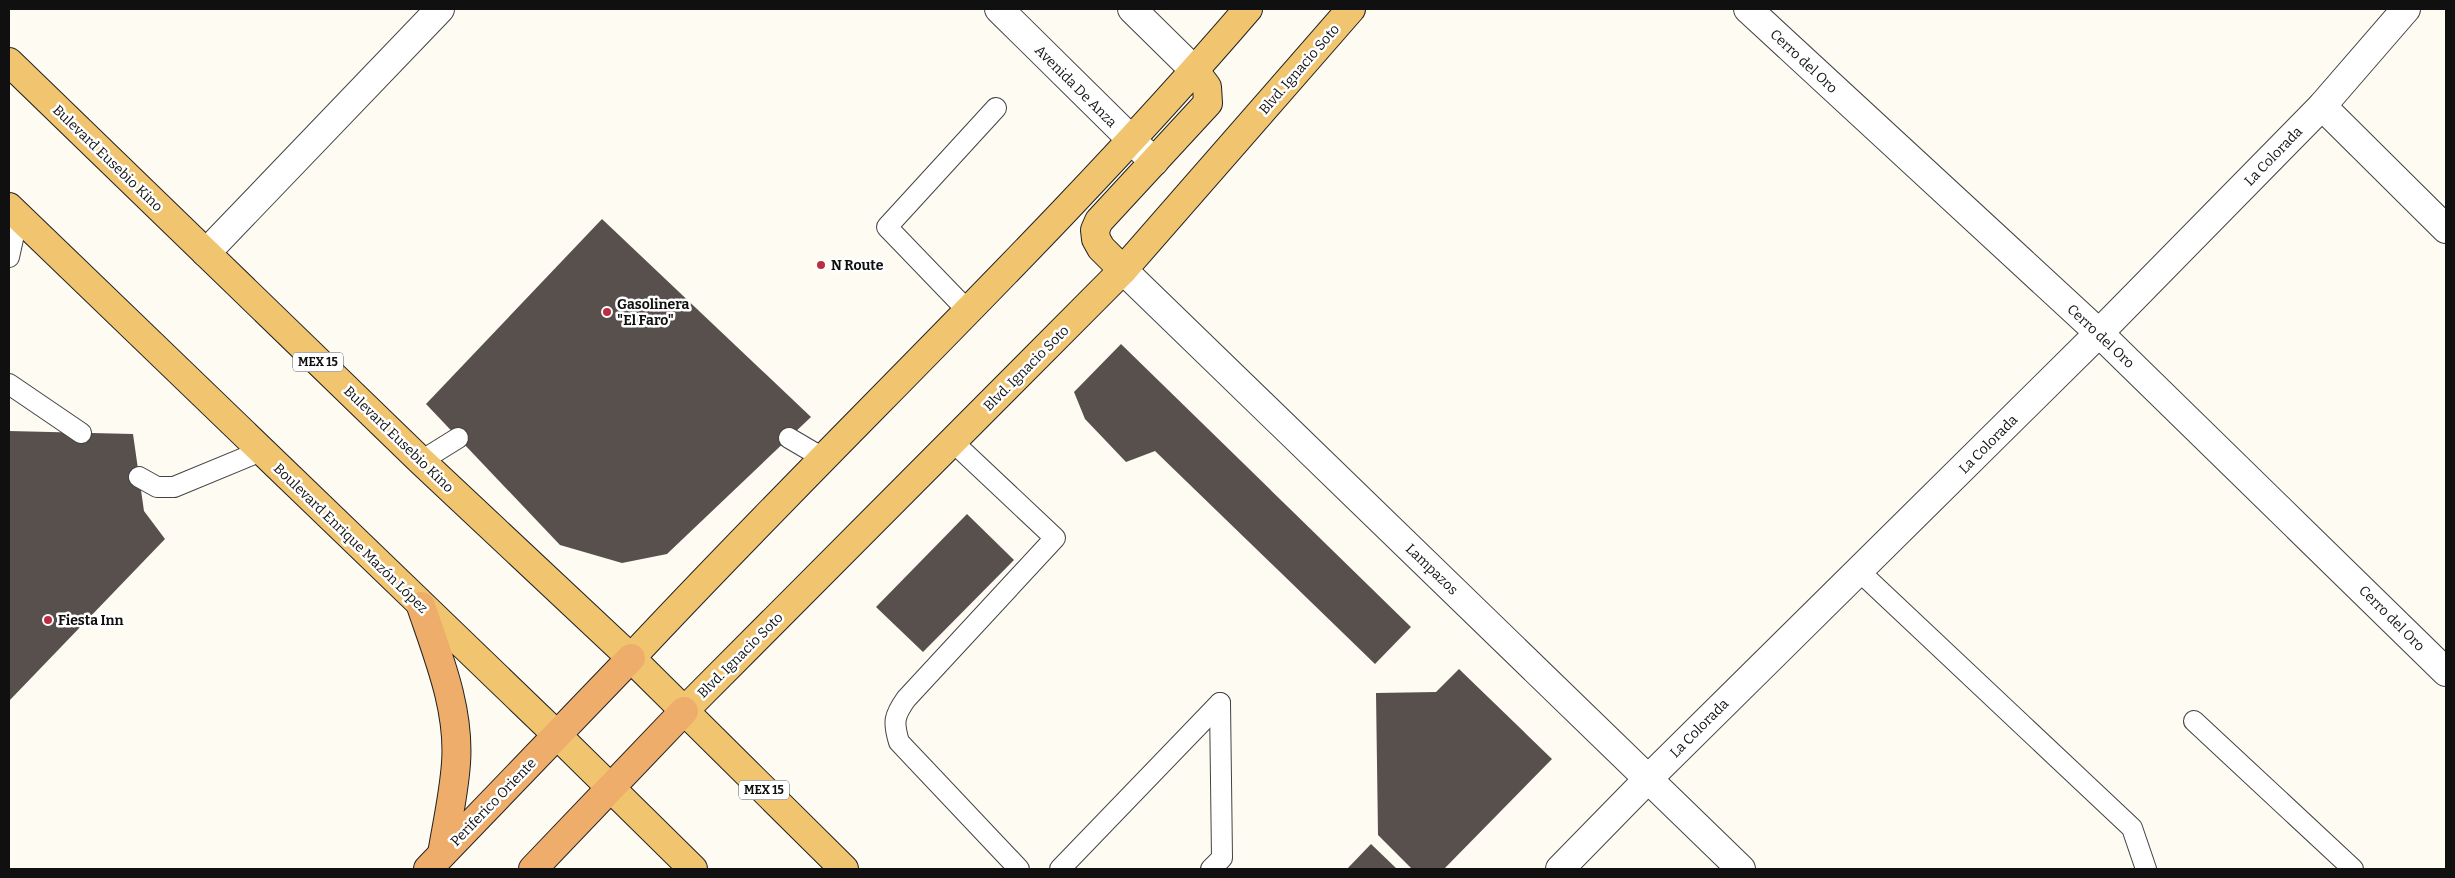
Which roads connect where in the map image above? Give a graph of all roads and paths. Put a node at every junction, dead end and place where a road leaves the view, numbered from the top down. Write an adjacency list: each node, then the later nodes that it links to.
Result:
1 (440, 9): 16 (street)
2 (999, 9): 12 (street, Avenida De Anza)
3 (1132, 9): 9 (street)
4 (1248, 9): 9 (main road)
5 (1352, 9): 18 (main road, Blvd. Ignacio Soto)
6 (1748, 9): 20 (street, Cerro del Oro)
7 (2406, 9): 10 (street, La Colorada)
8 (9, 62): 16 (main road, Bulevard Eusebio Kino / MEX 15)
9 (1195, 71): 12 (main road); 13 (main road)
10 (2322, 106): 15 (street); 20 (street, La Colorada)
11 (996, 108): 19 (lane)
12 (1131, 142): 13 (street, Avenida De Anza); 19 (main road)
13 (1154, 162): 18 (main road)
14 (14, 212): 17 (lane); 26 (main road, Boulevard Enrique Mazón López)
15 (2446, 229)
16 (206, 253): 28 (main road, Bulevard Eusebio Kino / MEX 15)
17 (9, 257)
18 (1123, 270): 25 (main road, Blvd. Ignacio Soto); 37 (street, Lampazos)
19 (967, 310): 27 (main road)
20 (2099, 333): 30 (street, La Colorada); 33 (street, Cerro del Oro)
21 (9, 384): 22 (lane)
22 (80, 433)
23 (458, 438): 28 (lane)
24 (789, 438): 27 (lane)
25 (953, 442): 34 (main road, Blvd. Ignacio Soto); 43 (lane)
26 (262, 451): 29 (lane); 31 (main road, Boulevard Enrique Mazón López)
27 (823, 458): 32 (main road)
28 (421, 461): 32 (main road, Bulevard Eusebio Kino / MEX 15)
29 (139, 477)
30 (1859, 571): 37 (street, La Colorada); 48 (lane)
31 (421, 606): 36 (main road, Boulevard Enrique Mazón López); 39 (highway)
32 (631, 658): 34 (main road, Bulevard Eusebio Kino / MEX 15); 36 (highway, Periferico Oriente)
33 (2446, 672)
34 (684, 711): 38 (highway); 42 (main road, MEX 15)
35 (2194, 721): 49 (lane)
36 (558, 736): 38 (main road, Boulevard Enrique Mazón López); 39 (highway, Periferico Oriente)
37 (1648, 779): 46 (street, La Colorada); 47 (street, Lampazos)
38 (610, 788): 40 (highway); 41 (main road, Boulevard Enrique Mazón López)
39 (435, 862)
40 (533, 869)
41 (693, 869)
42 (844, 869)
43 (1019, 869)
44 (1060, 869): 45 (lane)
45 (1212, 869)
46 (1560, 869)
47 (1741, 869)
48 (2146, 869)
49 (2352, 869)

